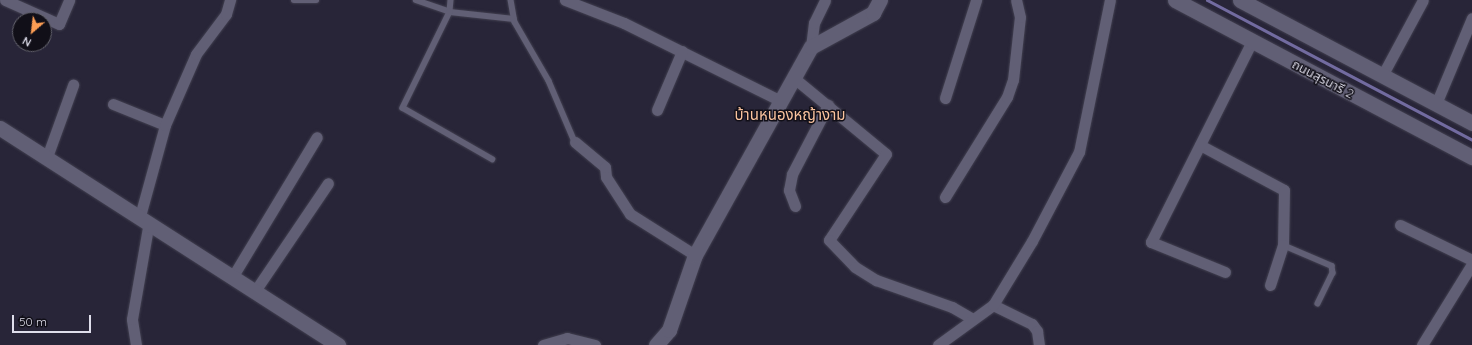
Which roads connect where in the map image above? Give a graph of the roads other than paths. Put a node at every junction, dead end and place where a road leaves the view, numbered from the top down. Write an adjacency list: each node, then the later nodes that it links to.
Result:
1 (5, 0): 2 (street)
2 (69, 0)
3 (230, 0): 34 (street)
4 (294, 0): 5 (lane)
5 (316, 0)
6 (416, 0): 18 (lane)
7 (451, 0): 18 (lane)
8 (511, 0): 20 (lane)
9 (565, 0): 23 (street)
10 (825, 0): 22 (street)
11 (880, 0): 22 (street)
12 (976, 0): 27 (street)
13 (1016, 0): 43 (street)
14 (1110, 0): 56 (street)
15 (1175, 0): 21 (street, ถนนสุรนารี 2)
16 (1240, 0): 24 (street)
17 (1423, 0): 24 (street)
18 (450, 12): 20 (lane); 41 (lane)
19 (1472, 18): 30 (street)
20 (514, 19): 37 (lane)
21 (1252, 41): 38 (street); 40 (street, ถนนสุรนารี 2)
22 (811, 47): 25 (street)
23 (682, 51): 28 (street); 32 (street)
24 (1382, 76): 30 (street)
25 (794, 78): 28 (street); 31 (street)
26 (73, 85): 39 (street)
27 (945, 98)
28 (782, 101): 48 (street)
29 (113, 104): 34 (street)
30 (1436, 104): 33 (street)
31 (828, 105): 44 (street); 57 (street)
32 (657, 110)
33 (1472, 123)
34 (164, 125): 45 (street)
35 (0, 128): 39 (street)
36 (317, 137): 52 (street)
37 (575, 142): 48 (street)
38 (1200, 145): 47 (street); 51 (street)
39 (48, 157): 45 (street)
40 (1472, 157)
41 (492, 159)
42 (328, 183): 54 (street)
43 (945, 197)
44 (795, 206)
45 (144, 219): 52 (street); 58 (street)
46 (1400, 225): 49 (street)
47 (1282, 245): 53 (street); 55 (lane)
48 (695, 255): 62 (street)
49 (1472, 260)
50 (1472, 264): 65 (street)
51 (1225, 272)
52 (233, 276): 54 (street)
53 (1270, 285)
54 (255, 291): 59 (street)
55 (1318, 304)
56 (993, 305): 57 (street); 64 (street)
57 (973, 319): 63 (street)
58 (136, 345)
59 (338, 345)
60 (543, 345): 61 (street)
61 (595, 345)
62 (656, 345)
63 (938, 345)
64 (1039, 345)
65 (1422, 345)

